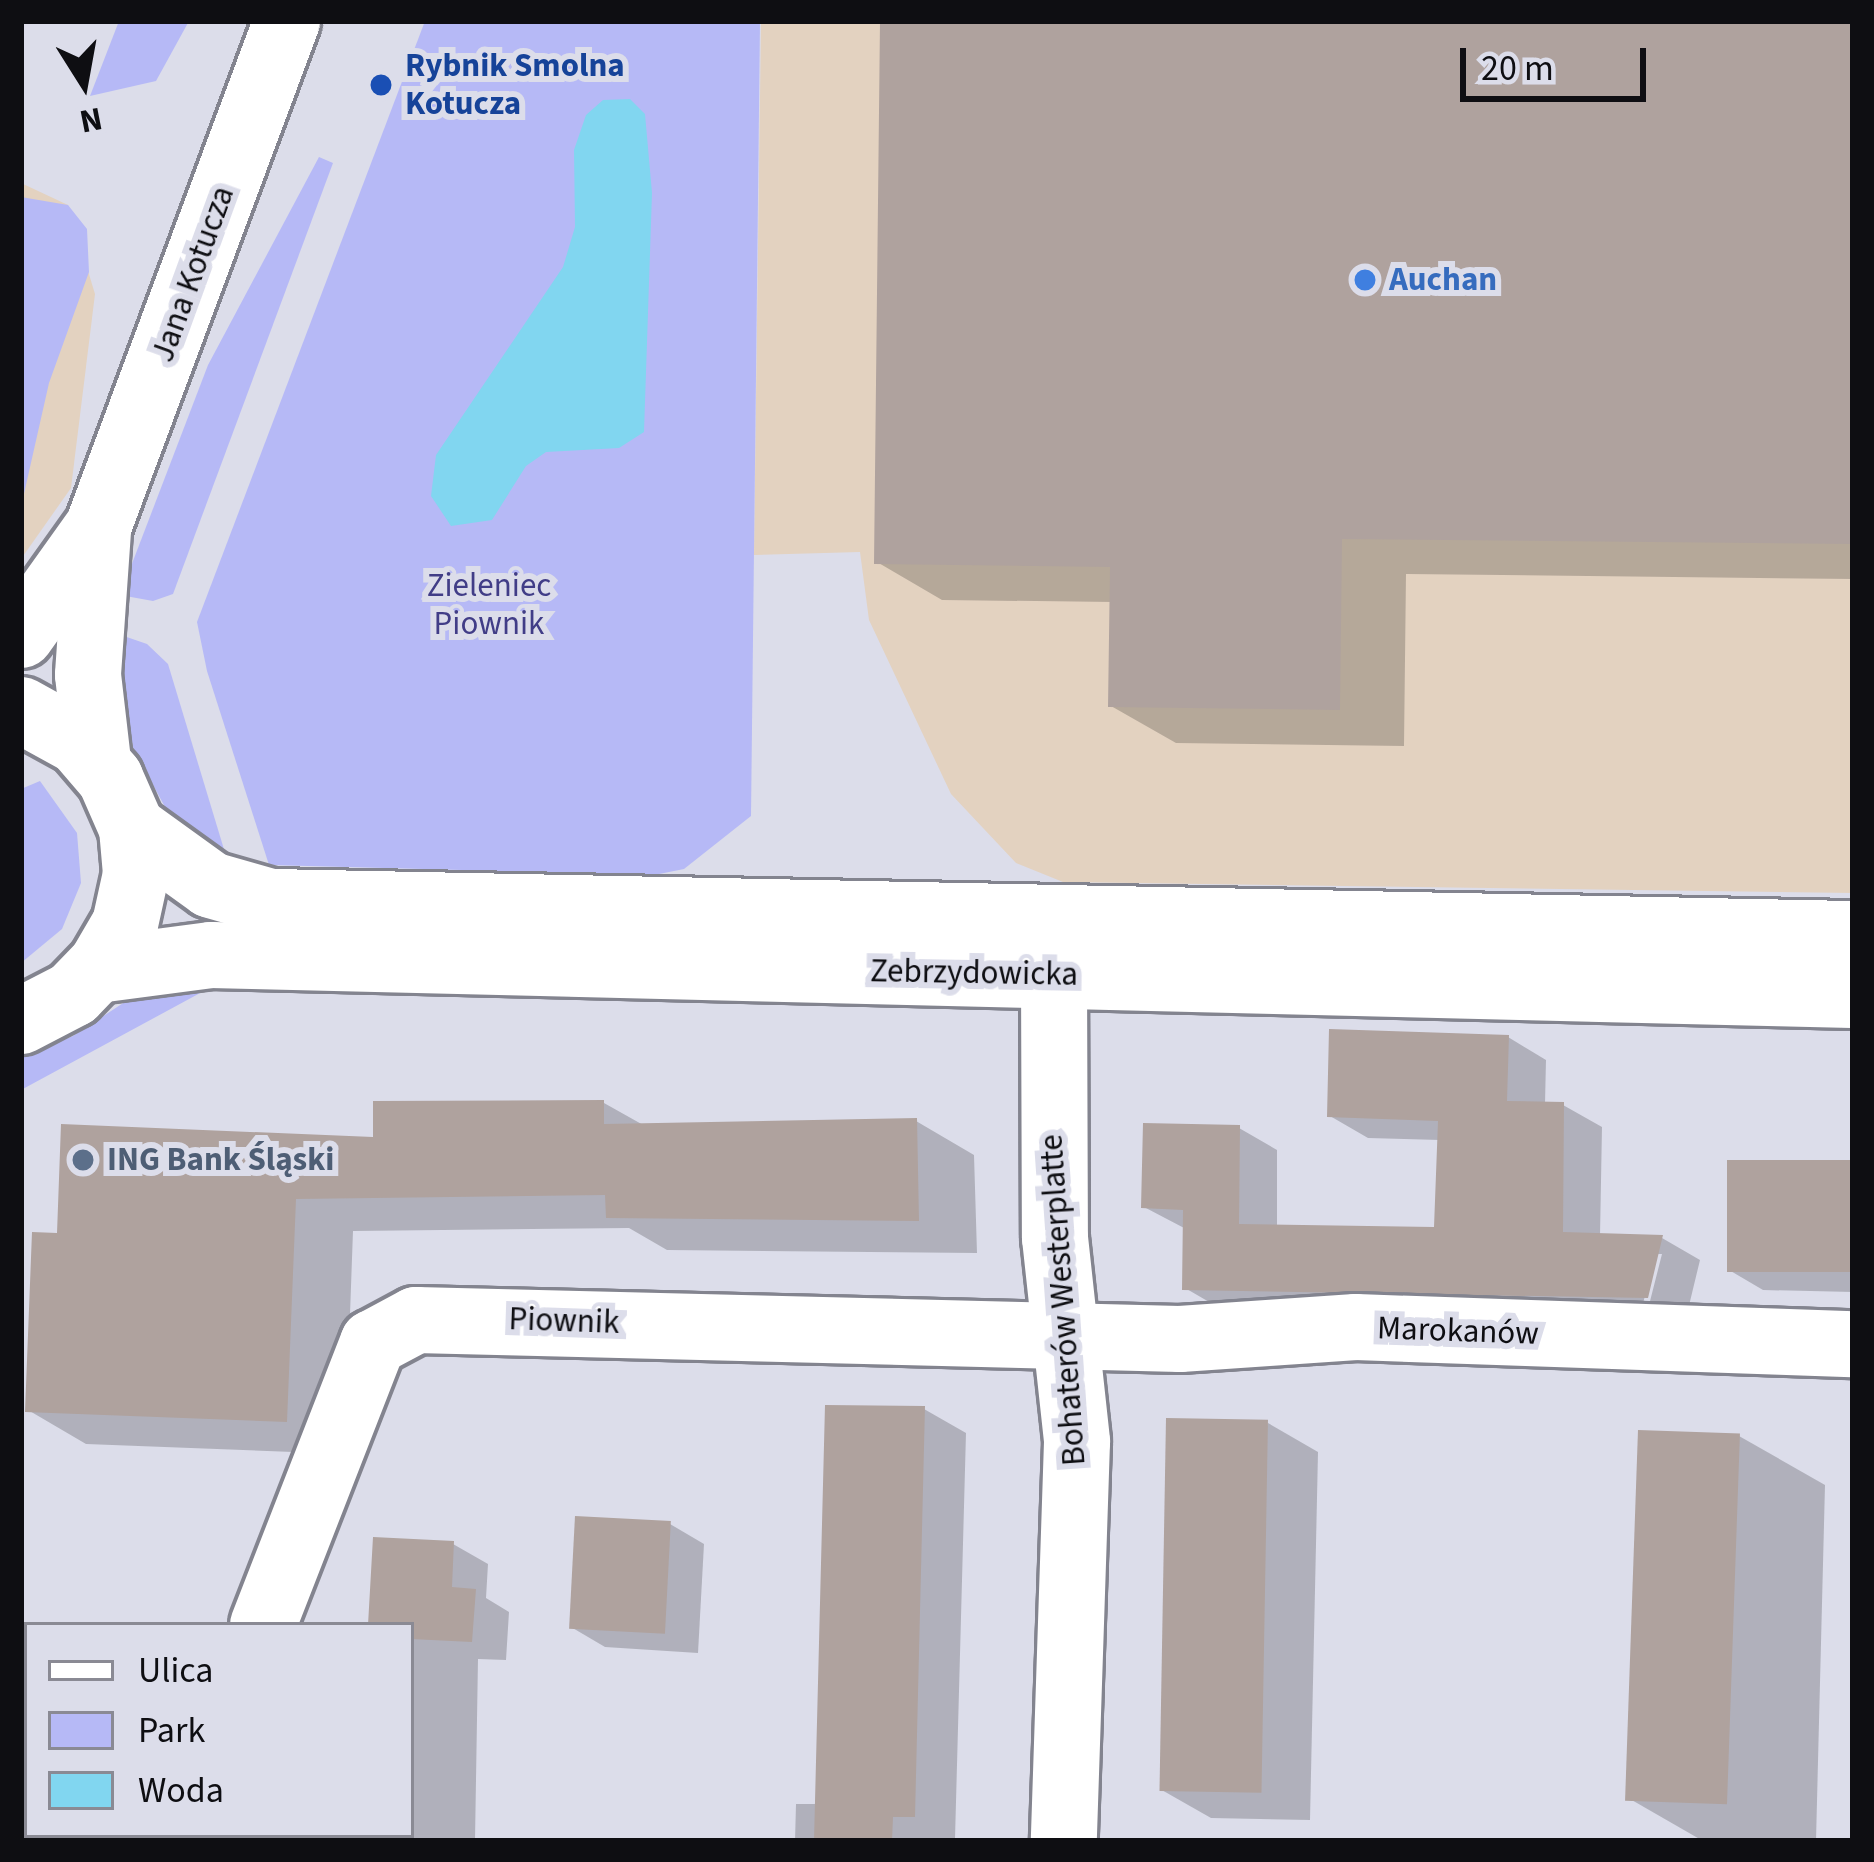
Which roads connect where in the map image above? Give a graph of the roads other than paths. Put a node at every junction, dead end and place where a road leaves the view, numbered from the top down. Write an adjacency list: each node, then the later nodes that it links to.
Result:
1 (287, 21): 2 (street, Jana Kotucza)
2 (98, 527): 3 (street, Jana Kotucza); 5 (street, Jana Kotucza)
3 (21, 635)
4 (21, 710): 5 (street)
5 (98, 762): 6 (street)
6 (131, 828): 7 (street, Zebrzydowicka); 8 (street)
7 (1853, 934)
8 (97, 970): 9 (street, Zebrzydowicka); 11 (street)
9 (1054, 974): 10 (street, Zebrzydowicka); 12 (street, Bohaterów Westerplatte)
10 (1853, 995)
11 (21, 1021)
12 (1064, 1334): 13 (street, Marokanów); 14 (street, Piownik); 15 (street, Bohaterów Westerplatte)
13 (1853, 1344)
14 (264, 1622)
15 (1064, 1841)

